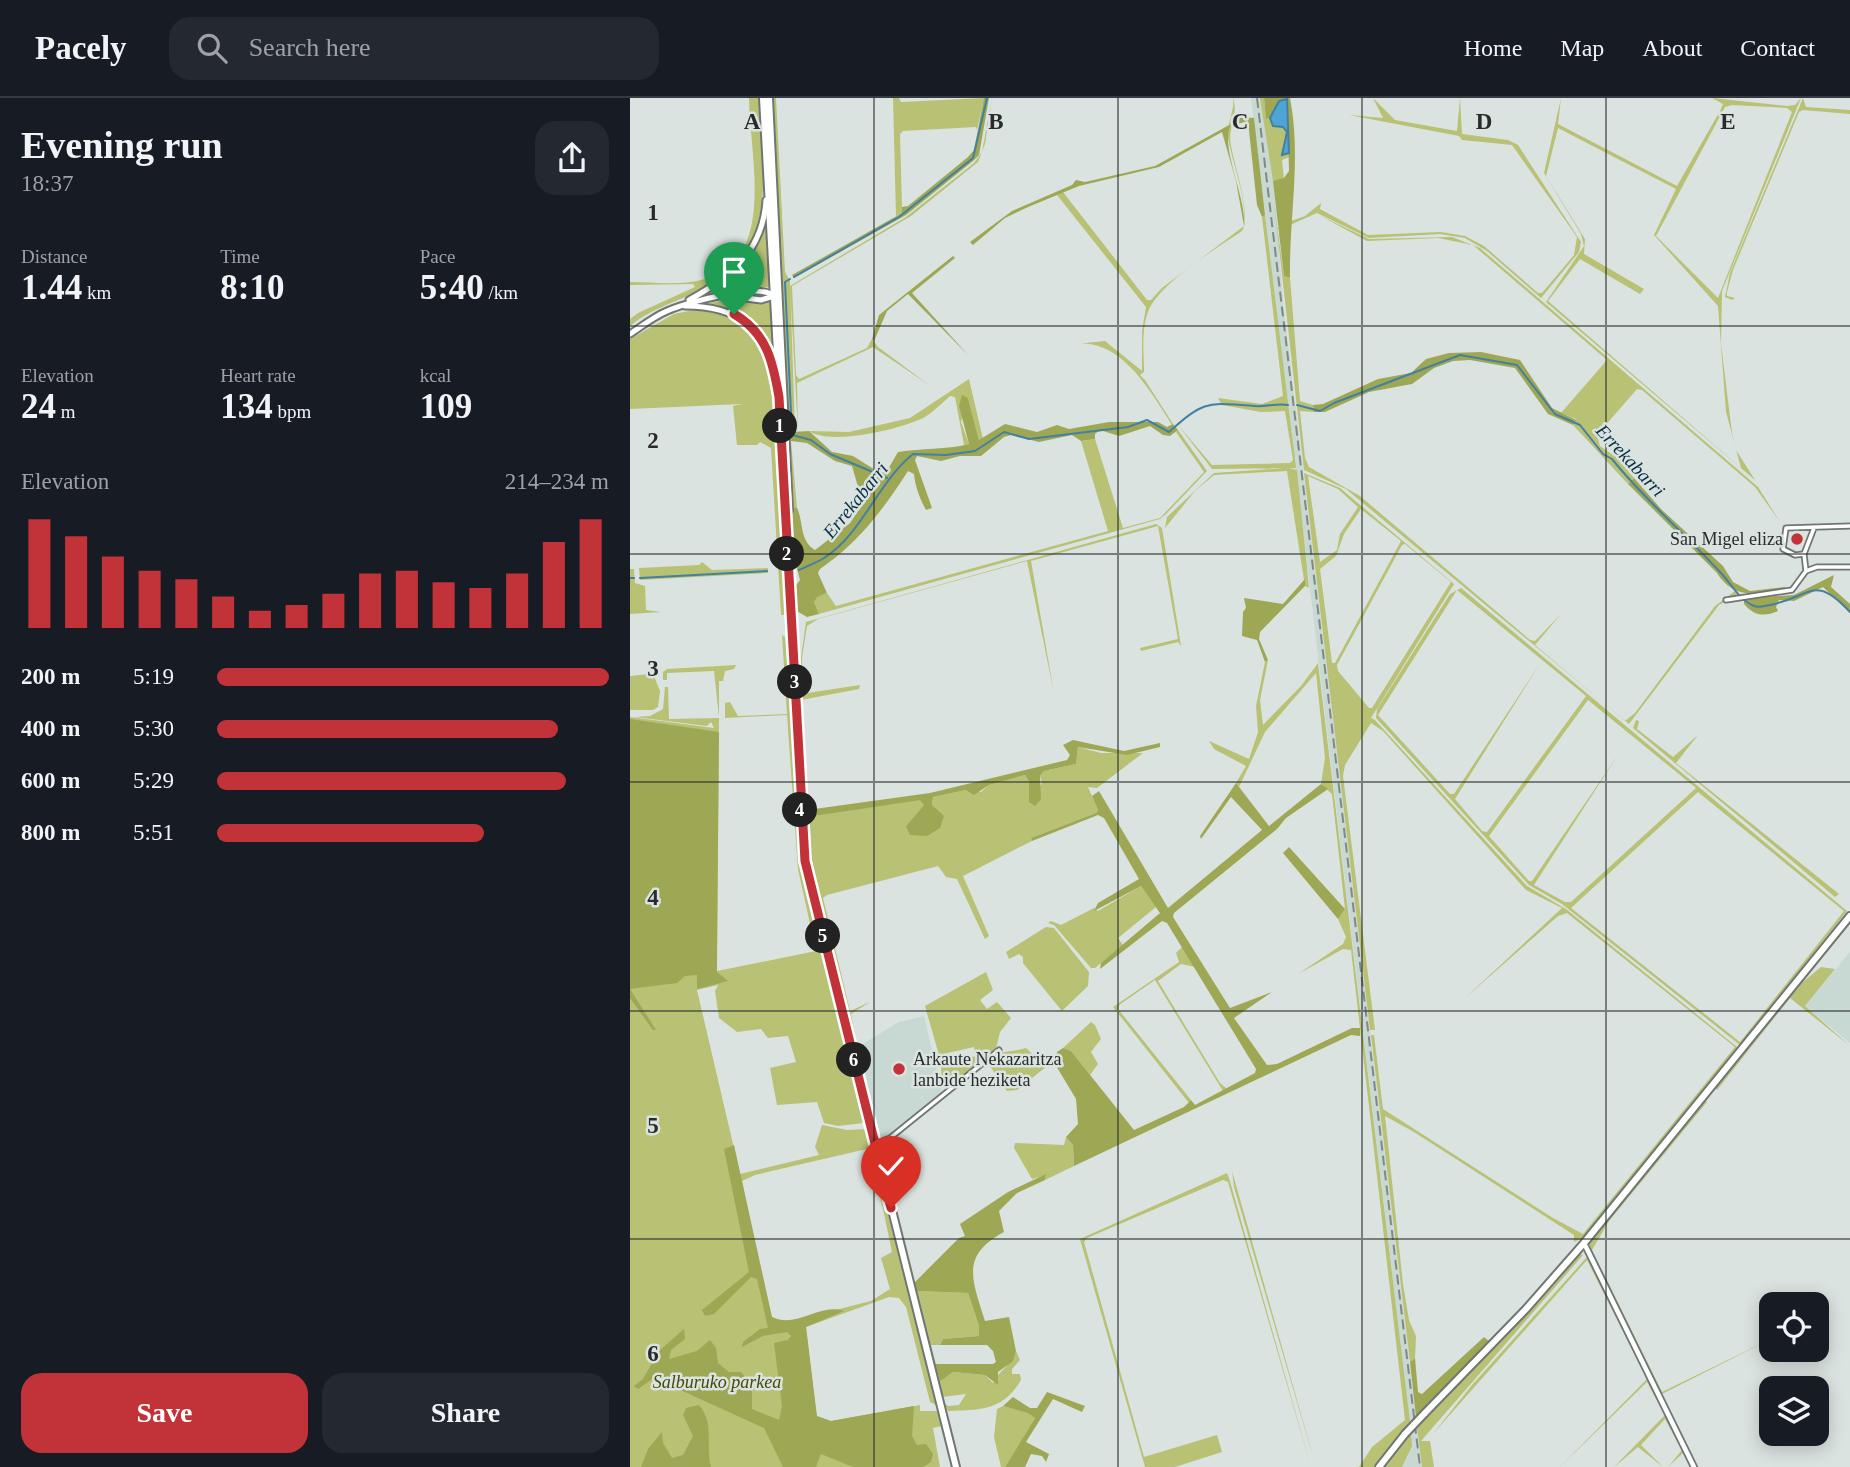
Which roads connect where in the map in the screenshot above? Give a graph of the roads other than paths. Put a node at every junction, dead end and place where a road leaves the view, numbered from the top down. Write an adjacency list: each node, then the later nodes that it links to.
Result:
1 (763, 98): 3 (main road)
2 (769, 98): 4 (main road)
3 (768, 176): 5 (main road); 7 (main road)
4 (777, 254): 5 (main road); 8 (main road)
5 (773, 293): 6 (main road); 6 (main road); 8 (main road); 10 (main road)
6 (728, 296): 7 (main road)
7 (678, 306): 9 (main road); 10 (main road)
8 (780, 312): 16 (main road)
9 (630, 334)
10 (779, 397): 16 (main road)
11 (1850, 526): 12 (street)
12 (1814, 528): 13 (street); 13 (street)
13 (1804, 554): 15 (street)
14 (1850, 567): 15 (street)
15 (1806, 571): 17 (street)
16 (789, 575): 20 (main road)
17 (1726, 600)
18 (1850, 916): 21 (main road)
19 (999, 1050): 20 (street)
20 (875, 1144): 22 (main road)
21 (1584, 1243): 23 (main road, bridge); 24 (street)
22 (956, 1467)
23 (1380, 1467)
24 (1694, 1467)

